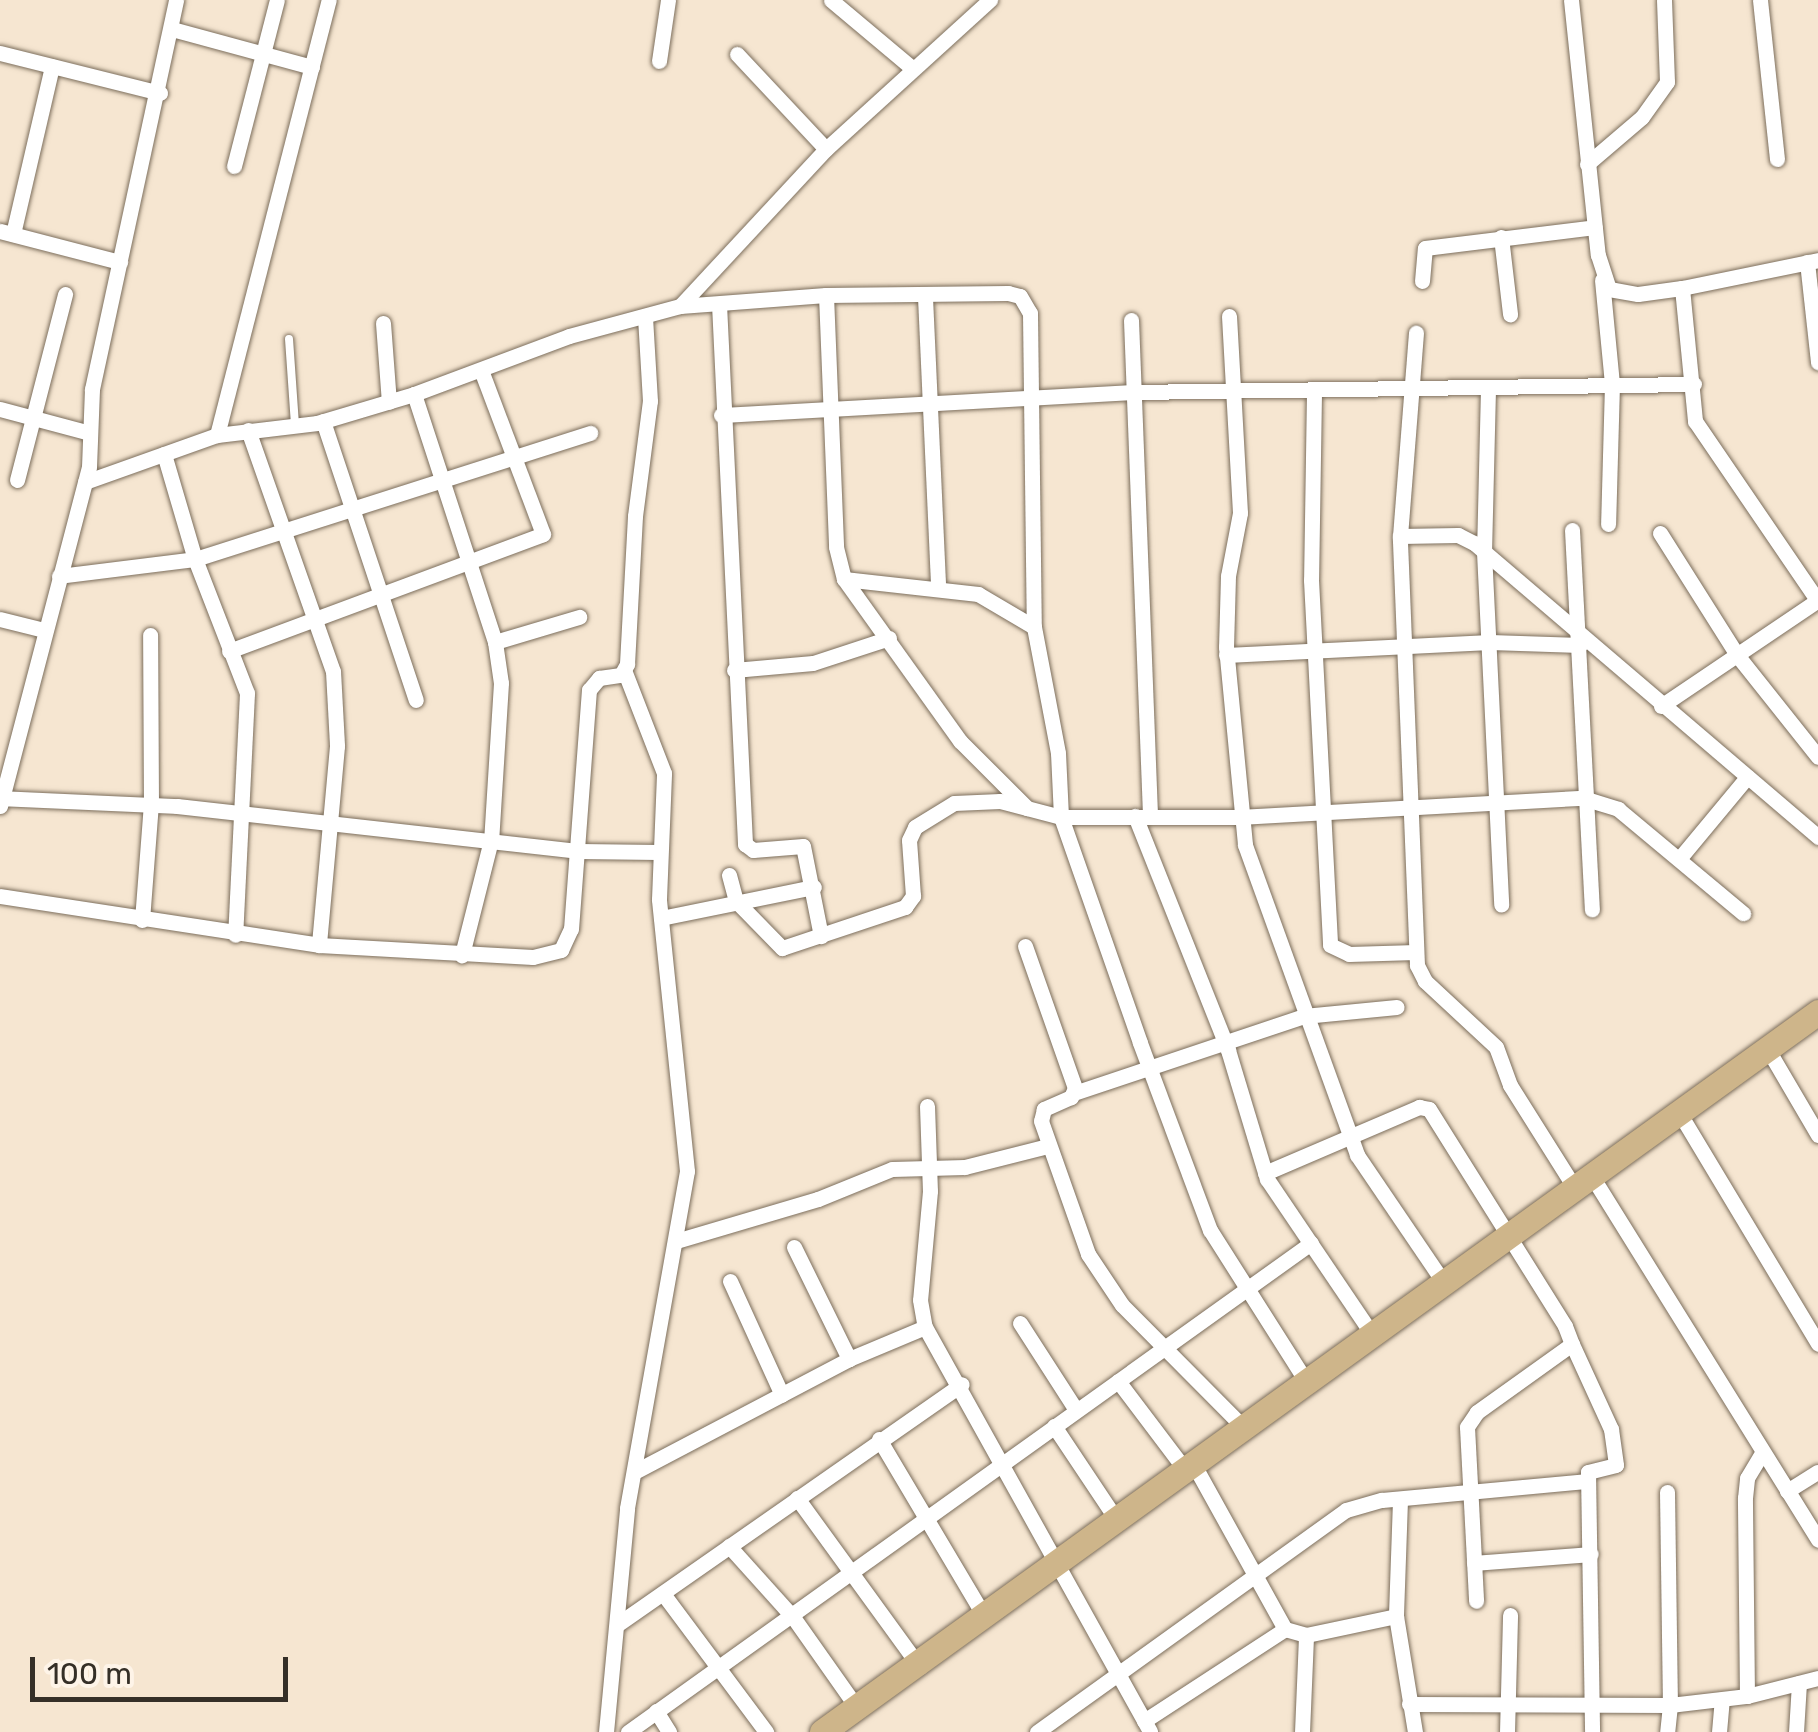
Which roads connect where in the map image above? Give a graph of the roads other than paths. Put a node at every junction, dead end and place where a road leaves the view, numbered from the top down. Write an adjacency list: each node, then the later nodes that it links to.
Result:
1 (176, 0): 10 (street)
2 (277, 0): 12 (street)
3 (329, 0): 16 (street)
4 (668, 0): 14 (street)
5 (830, 0): 17 (street)
6 (1571, 0): 21 (street)
7 (1664, 0): 21 (street)
8 (1760, 0): 20 (street)
9 (979, 3): 17 (street)
10 (172, 29): 12 (street); 18 (street)
11 (0, 53): 15 (street)
12 (265, 53): 16 (street); 22 (street)
13 (737, 54): 19 (street)
14 (660, 61)
15 (52, 66): 18 (street); 24 (street)
16 (312, 67): 65 (street)
17 (912, 68): 19 (street)
18 (160, 92): 27 (street)
19 (826, 149): 35 (street)
20 (1778, 159)
21 (1587, 164): 23 (street)
22 (234, 166)
23 (1594, 227): 25 (street); 28 (street)
24 (6, 232): 27 (street)
25 (1501, 237): 29 (street); 36 (street)
26 (1813, 261): 30 (street); 43 (street)
27 (120, 262): 64 (street)
28 (1602, 280): 30 (street); 45 (street)
29 (1422, 281)
30 (1682, 288): 46 (street)
31 (65, 294): 59 (street)
32 (826, 295): 33 (street); 34 (street); 57 (street)
33 (925, 297): 53 (street); 55 (street)
34 (720, 304): 35 (street); 58 (street)
35 (680, 306): 38 (street)
36 (1510, 314)
37 (1229, 316): 49 (street)
38 (645, 317): 44 (street); 100 (street)
39 (1131, 320): 48 (street)
40 (383, 324): 54 (street)
41 (1416, 333): 50 (street)
42 (290, 339): 61 (lane)
43 (1818, 362)
44 (481, 370): 52 (street); 67 (street)
45 (1612, 384): 46 (street); 47 (street); 72 (street)
46 (1694, 384): 84 (street)
47 (1488, 389): 50 (street); 77 (street)
48 (1134, 392): 49 (street); 53 (street); 114 (street)
49 (1234, 392): 51 (street); 98 (street)
50 (1409, 392): 51 (street); 76 (street)
51 (1314, 393): 97 (street)
52 (414, 394): 54 (street); 68 (street)
53 (1028, 398): 55 (street); 88 (street)
54 (389, 402): 60 (street)
55 (932, 406): 57 (street); 82 (street)
56 (0, 410): 59 (street)
57 (830, 410): 58 (street); 81 (street)
58 (721, 415): 101 (street)
59 (33, 418): 64 (street); 69 (street)
60 (323, 421): 61 (street); 71 (street)
61 (295, 425): 62 (street)
62 (248, 430): 65 (street); 73 (street)
63 (590, 432): 67 (street)
64 (90, 433): 70 (street)
65 (217, 435): 66 (street)
66 (164, 454): 70 (street); 78 (street)
67 (516, 456): 68 (street); 79 (street)
68 (439, 478): 71 (street); 79 (street)
69 (18, 480)
70 (84, 482): 80 (street)
71 (353, 507): 73 (street); 83 (street)
72 (1608, 524)
73 (284, 528): 78 (street); 86 (street)
74 (1572, 530): 94 (street)
75 (1660, 533): 99 (street)
76 (1400, 536): 77 (street); 95 (street)
77 (1484, 552): 93 (street); 94 (street)
78 (195, 559): 80 (street); 96 (street)
79 (469, 565): 83 (street); 92 (street)
80 (59, 576): 89 (street)
81 (844, 579): 82 (street); 91 (street)
82 (938, 587): 88 (street)
83 (383, 595): 86 (street); 102 (street)
84 (1818, 601): 99 (street)
85 (579, 616): 92 (street)
86 (316, 618): 96 (street); 117 (street)
87 (0, 619): 89 (street)
88 (1034, 627): 115 (street)
89 (44, 630): 107 (street)
90 (150, 635): 108 (street)
91 (889, 638): 101 (street); 112 (street)
92 (495, 642): 119 (street)
93 (1490, 642): 94 (street); 95 (street); 109 (street)
94 (1580, 642): 103 (street); 106 (street)
95 (1403, 645): 97 (street); 110 (street)
96 (229, 651): 113 (street)
97 (1318, 651): 98 (street); 111 (street)
98 (1226, 655): 116 (street)
99 (1738, 655): 103 (street); 104 (street)
100 (624, 670): 120 (street); 121 (street)
101 (734, 670): 124 (street)
102 (416, 700)
103 (1661, 706): 105 (street)
104 (1818, 757)
105 (1747, 777): 118 (street); 122 (street)
106 (1583, 798): 109 (street); 122 (street); 128 (street)
107 (1, 801): 108 (street)
108 (152, 804): 113 (street); 131 (street)
109 (1497, 805): 110 (street); 127 (street)
110 (1410, 807): 111 (street); 136 (street)
111 (1324, 810): 116 (street); 136 (street)
112 (1030, 811): 115 (street); 133 (street)
113 (242, 812): 117 (street); 132 (street)
114 (1142, 816): 115 (street); 116 (street); 141 (street)
115 (1061, 817): 143 (street)
116 (1238, 817): 140 (street)
117 (332, 823): 119 (street); 134 (street)
118 (1818, 837)
119 (490, 840): 120 (street); 137 (street)
120 (579, 852): 121 (street); 137 (street)
121 (658, 852): 130 (street)
122 (1679, 859): 129 (street)
123 (730, 876): 126 (street)
124 (814, 888): 126 (street); 133 (street)
125 (0, 896): 131 (street)
126 (736, 901): 130 (street); 133 (street)
127 (1502, 905)
128 (1592, 909)
129 (1743, 913)
130 (661, 918): 154 (street)
131 (142, 920): 132 (street)
132 (235, 935): 134 (street)
133 (821, 936)
134 (319, 945): 137 (street)
135 (1025, 946): 144 (street)
136 (1416, 952): 152 (street)
137 (462, 955)
138 (1396, 1008): 140 (street)
139 (1818, 1012): 142 (main road)
140 (1304, 1016): 141 (street); 148 (street)
141 (1225, 1042): 143 (street); 151 (street)
142 (1767, 1048): 146 (main road); 147 (street)
143 (1150, 1070): 144 (street); 159 (street)
144 (1074, 1093): 149 (street)
145 (928, 1106): 150 (street)
146 (1680, 1114): 152 (main road); 164 (street)
147 (1818, 1136)
148 (1350, 1138): 151 (street); 153 (street); 158 (street)
149 (1048, 1146): 150 (street); 165 (street)
150 (930, 1166): 154 (street); 161 (street)
151 (1265, 1173): 155 (street)
152 (1585, 1184): 153 (main road); 175 (street)
153 (1508, 1240): 158 (main road); 163 (street)
154 (676, 1241): 178 (street)
155 (1312, 1243): 159 (street); 162 (street)
156 (794, 1247): 166 (street)
157 (730, 1281): 170 (street)
158 (1446, 1286): 162 (main road)
159 (1249, 1293): 165 (street); 168 (street)
160 (1020, 1323): 171 (street)
161 (925, 1327): 166 (street); 169 (street)
162 (1374, 1336): 168 (main road)
163 (1572, 1344): 180 (street); 183 (street)
164 (1818, 1344)
165 (1164, 1349): 167 (street); 173 (street)
166 (848, 1359): 170 (street)
167 (1118, 1381): 171 (street); 177 (street)
168 (1307, 1383): 173 (main road)
169 (962, 1384): 174 (street); 176 (street)
170 (782, 1395): 178 (street)
171 (1076, 1410): 172 (street)
172 (1054, 1426): 176 (street); 186 (street)
173 (1244, 1428): 177 (main road)
174 (879, 1440): 184 (street); 187 (street)
175 (1762, 1453): 182 (street); 209 (street)
176 (1002, 1465): 187 (street); 191 (street)
177 (1190, 1468): 186 (main road); 194 (street)
178 (636, 1471): 201 (street)
179 (1818, 1472): 182 (street)
180 (1588, 1481): 183 (street); 190 (street)
181 (1667, 1492): 212 (street)
182 (1787, 1492): 188 (street)
183 (1471, 1495): 185 (street); 192 (street)
184 (797, 1498): 189 (street); 193 (street)
185 (1400, 1500): 194 (street); 199 (street)
186 (1116, 1519): 191 (main road)
187 (927, 1521): 193 (street); 198 (street)
188 (1818, 1540)
189 (729, 1546): 195 (street); 200 (street)
190 (1591, 1554): 192 (street); 215 (street)
191 (1051, 1563): 198 (main road); 206 (street)
192 (1474, 1563): 196 (street)
193 (852, 1576): 200 (street); 205 (street)
194 (1254, 1579): 202 (street); 206 (street)
195 (664, 1595): 201 (street); 204 (street)
196 (1476, 1601)
197 (1510, 1614): 213 (street)
198 (984, 1616): 205 (main road)
199 (1396, 1616): 203 (street); 211 (street)
200 (792, 1618): 204 (street); 214 (street)
201 (618, 1624): 219 (street)
202 (1285, 1628): 203 (street); 217 (street)
203 (1306, 1635): 224 (street)
204 (716, 1666): 216 (street); 222 (street)
205 (920, 1666): 214 (main road)
206 (1117, 1676): 217 (street); 223 (street)
207 (1818, 1678): 208 (street)
208 (1799, 1682): 209 (street); 230 (street)
209 (1748, 1696): 210 (street)
210 (1722, 1700): 212 (street); 229 (street)
211 (1409, 1704): 213 (street); 225 (street)
212 (1670, 1705): 215 (street); 228 (street)
213 (1507, 1706): 215 (street); 226 (street)
214 (858, 1708): 218 (main road)
215 (1592, 1708): 227 (street)
216 (656, 1711): 220 (street); 221 (street)
217 (1147, 1727)
218 (831, 1730)
219 (606, 1732)
220 (628, 1732)
221 (669, 1732)
222 (766, 1732)
223 (1037, 1732)
224 (1302, 1732)
225 (1415, 1732)
226 (1507, 1732)
227 (1592, 1732)
228 (1667, 1732)
229 (1719, 1732)
230 (1796, 1732)

